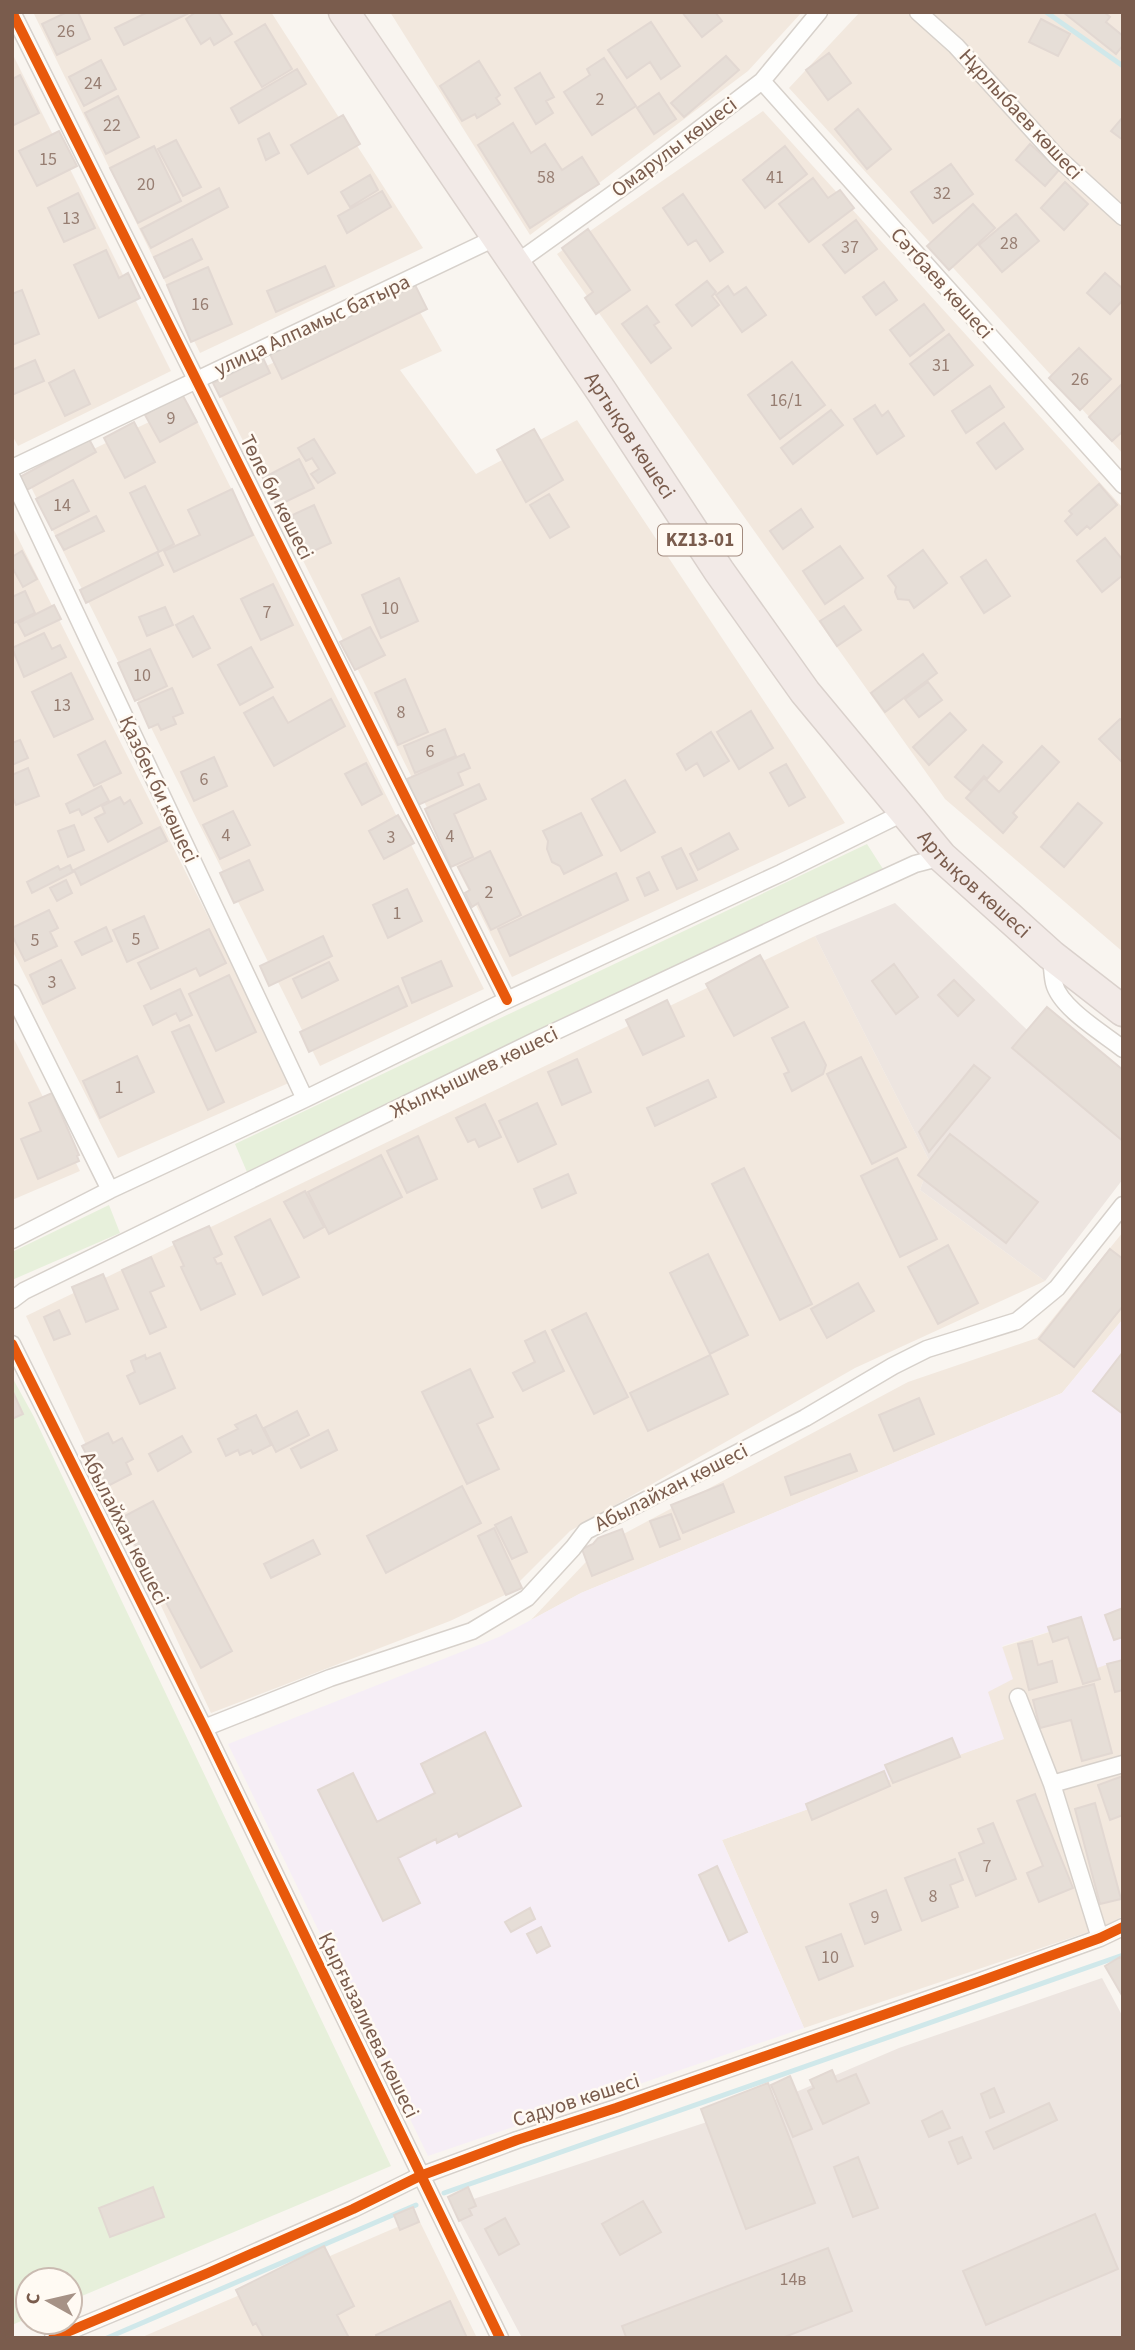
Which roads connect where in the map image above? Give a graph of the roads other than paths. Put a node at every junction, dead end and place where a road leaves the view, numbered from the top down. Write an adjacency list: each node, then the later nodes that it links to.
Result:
1 (12, 12): 9 (street, Төле би көшесі)
2 (344, 12): 7 (highway, Артықов көшесі / KZ13-01)
3 (818, 12): 5 (street, Омарулы көшесі)
4 (918, 12): 6 (street, Нұрлыбаев көшесі)
5 (762, 81): 8 (street, Омарулы көшесі); 12 (street, Сәтбаев көшесі)
6 (1123, 217)
7 (497, 237): 8 (highway, Артықов көшесі / KZ13-01); 9 (street, улица Алпамыс батыра)
8 (514, 264): 13 (highway, Артықов көшесі / KZ13-01)
9 (196, 380): 10 (street, улица Алпамыс батыра); 17 (street, Төле би көшесі)
10 (12, 468)
11 (12, 478): 20 (street, Қазбек би көшесі)
12 (1123, 485)
13 (903, 813): 14 (highway, Артықов көшесі / KZ13-01); 17 (street)
14 (942, 857): 15 (highway, Артықов көшесі / KZ13-01); 24 (street, Жылқышиев көшесі)
15 (1051, 955): 18 (highway, Артықов көшесі / KZ13-01); 19 (street)
16 (12, 993): 21 (street)
17 (507, 1000): 20 (street)
18 (1123, 1011)
19 (1123, 1049)
20 (305, 1099): 21 (street)
21 (110, 1190): 23 (street)
22 (1123, 1205): 27 (street, Абылайхан көшесі)
23 (12, 1240)
24 (12, 1300)
25 (12, 1344): 27 (street, Абылайхан көшесі)
26 (1018, 1697): 29 (street)
27 (204, 1728): 32 (street, Қырғызалиева көшесі)
28 (1123, 1764): 29 (street)
29 (1052, 1784): 31 (street)
30 (1123, 1927): 31 (street, Садуов көшесі)
31 (1100, 1938): 32 (street, Садуов көшесі)
32 (420, 2176): 33 (street, Садуов көшесі); 34 (street, Қырғызалиева көшесі)
33 (53, 2338)
34 (500, 2338)

